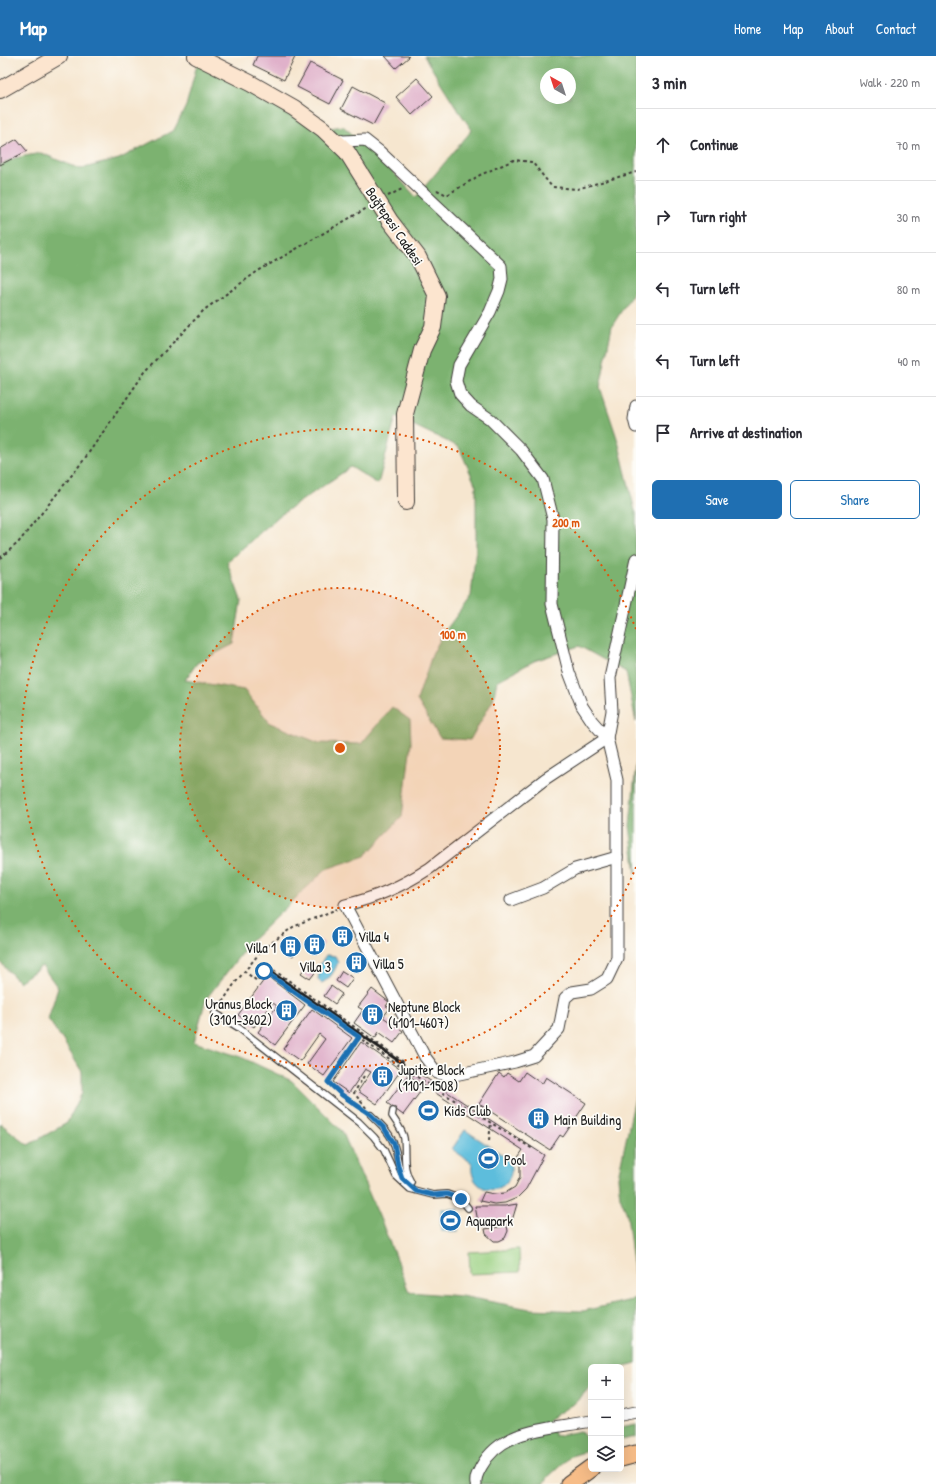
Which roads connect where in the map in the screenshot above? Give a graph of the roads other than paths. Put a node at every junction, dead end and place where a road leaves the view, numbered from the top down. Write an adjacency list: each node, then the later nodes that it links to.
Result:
1 (59, 56): 3 (street)
2 (196, 56): 4 (street, Bağtepesi Caddesi)
3 (0, 90)
4 (333, 138): 7 (street, Bağtepesi Caddesi); 9 (street)
5 (636, 406): 6 (street)
6 (636, 427)
7 (406, 502)
8 (636, 559): 9 (street)
9 (607, 738): 10 (street); 10 (street)
10 (617, 857): 11 (street)
11 (511, 900)
12 (215, 1013): 15 (lane)
13 (393, 1111): 15 (lane)
14 (371, 1115): 15 (lane)
15 (416, 1191): 16 (lane)
16 (468, 1208)
17 (636, 1412): 18 (street)
18 (624, 1414)
19 (588, 1421): 23 (street)
20 (636, 1454): 21 (main road)
21 (624, 1457)
22 (588, 1470): 24 (main road)
23 (476, 1484)
24 (569, 1484)

